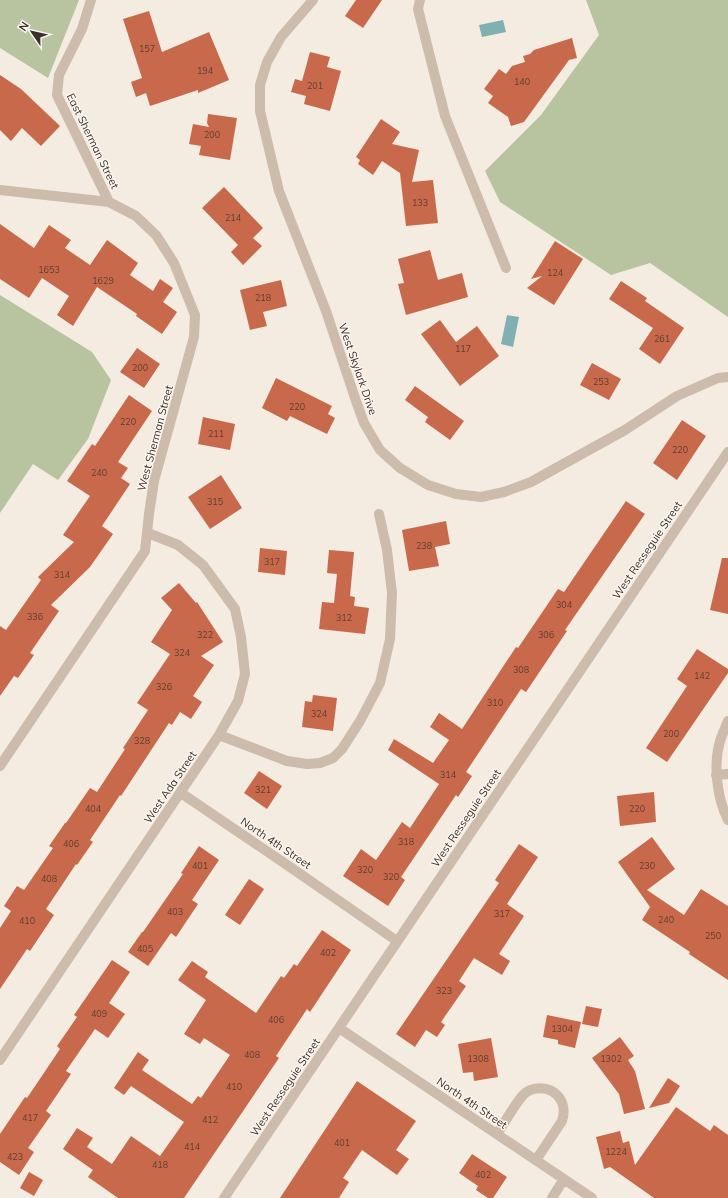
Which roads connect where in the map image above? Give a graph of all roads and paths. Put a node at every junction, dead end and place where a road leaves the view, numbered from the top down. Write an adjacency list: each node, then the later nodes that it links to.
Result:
1 (91, 0): 5 (street, East Sherman Street)
2 (313, 0): 7 (street, West Skylark Drive)
3 (420, 0): 6 (street)
4 (0, 190): 5 (street)
5 (110, 202): 10 (street, West Sherman Street)
6 (506, 268)
7 (728, 377)
8 (728, 452): 18 (street, West Resseguie Street)
9 (379, 514): 12 (street)
10 (148, 533): 12 (street, West Ada Street); 13 (street, West Sherman Street)
11 (728, 721): 15 (street)
12 (219, 735): 16 (street, West Ada Street)
13 (0, 766)
14 (728, 774): 15 (street)
15 (716, 775): 17 (street)
16 (181, 793): 18 (street, North 4th Street); 20 (street, West Ada Street)
17 (728, 820)
18 (397, 941): 19 (street, West Resseguie Street)
19 (339, 1028): 21 (street, North 4th Street); 24 (street, West Resseguie Street)
20 (0, 1060)
21 (497, 1134): 22 (street, North 4th Street); 22 (street)
22 (536, 1160): 23 (street, North 4th Street)
23 (564, 1179): 25 (street); 26 (street, North 4th Street)
24 (224, 1198)
25 (552, 1198)
26 (592, 1198)

